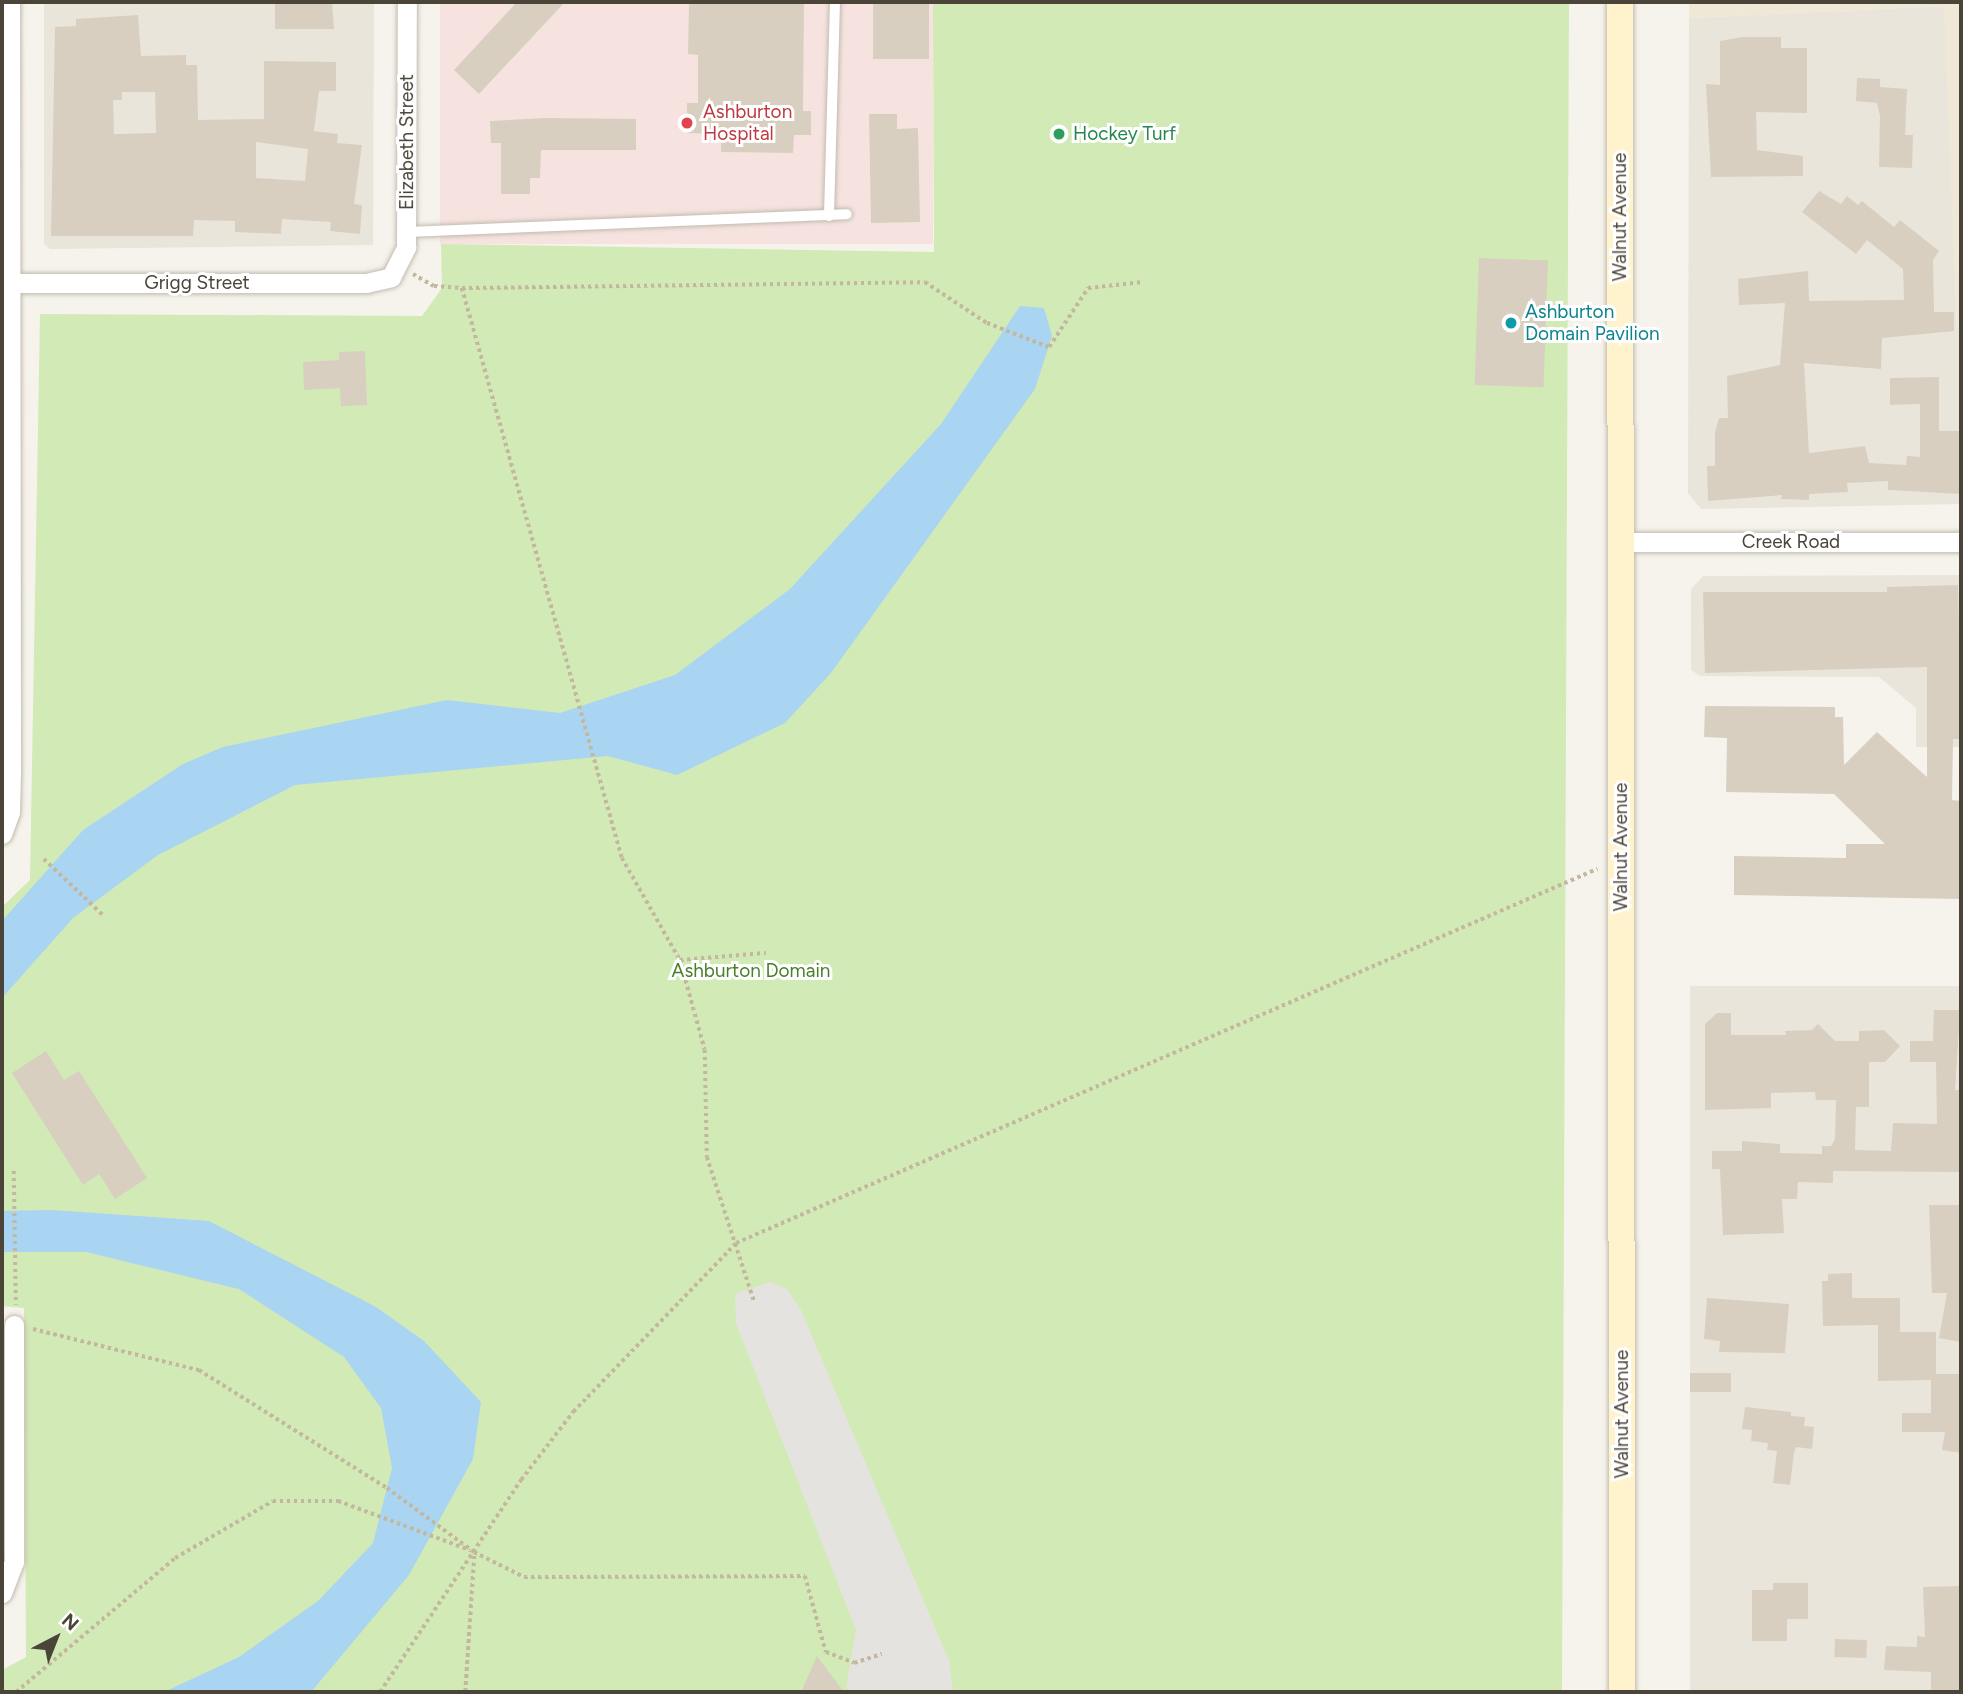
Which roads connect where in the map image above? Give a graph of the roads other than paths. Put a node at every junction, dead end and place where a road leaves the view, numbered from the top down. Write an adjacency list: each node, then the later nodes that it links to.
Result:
1 (10, 2): 9 (street)
2 (407, 2): 7 (street, Elizabeth Street)
3 (835, 2): 6 (lane)
4 (1620, 2): 10 (main road, Walnut Avenue)
5 (847, 214): 6 (lane)
6 (829, 216): 7 (lane)
7 (406, 232): 8 (street, Elizabeth Street)
8 (391, 277): 9 (street, Grigg Street)
9 (6, 283): 12 (street)
10 (1621, 542): 11 (street, Creek Road); 15 (main road, Walnut Avenue)
11 (1961, 542)
12 (2, 834)
13 (14, 1325): 14 (street)
14 (2, 1593)
15 (1622, 1692)

